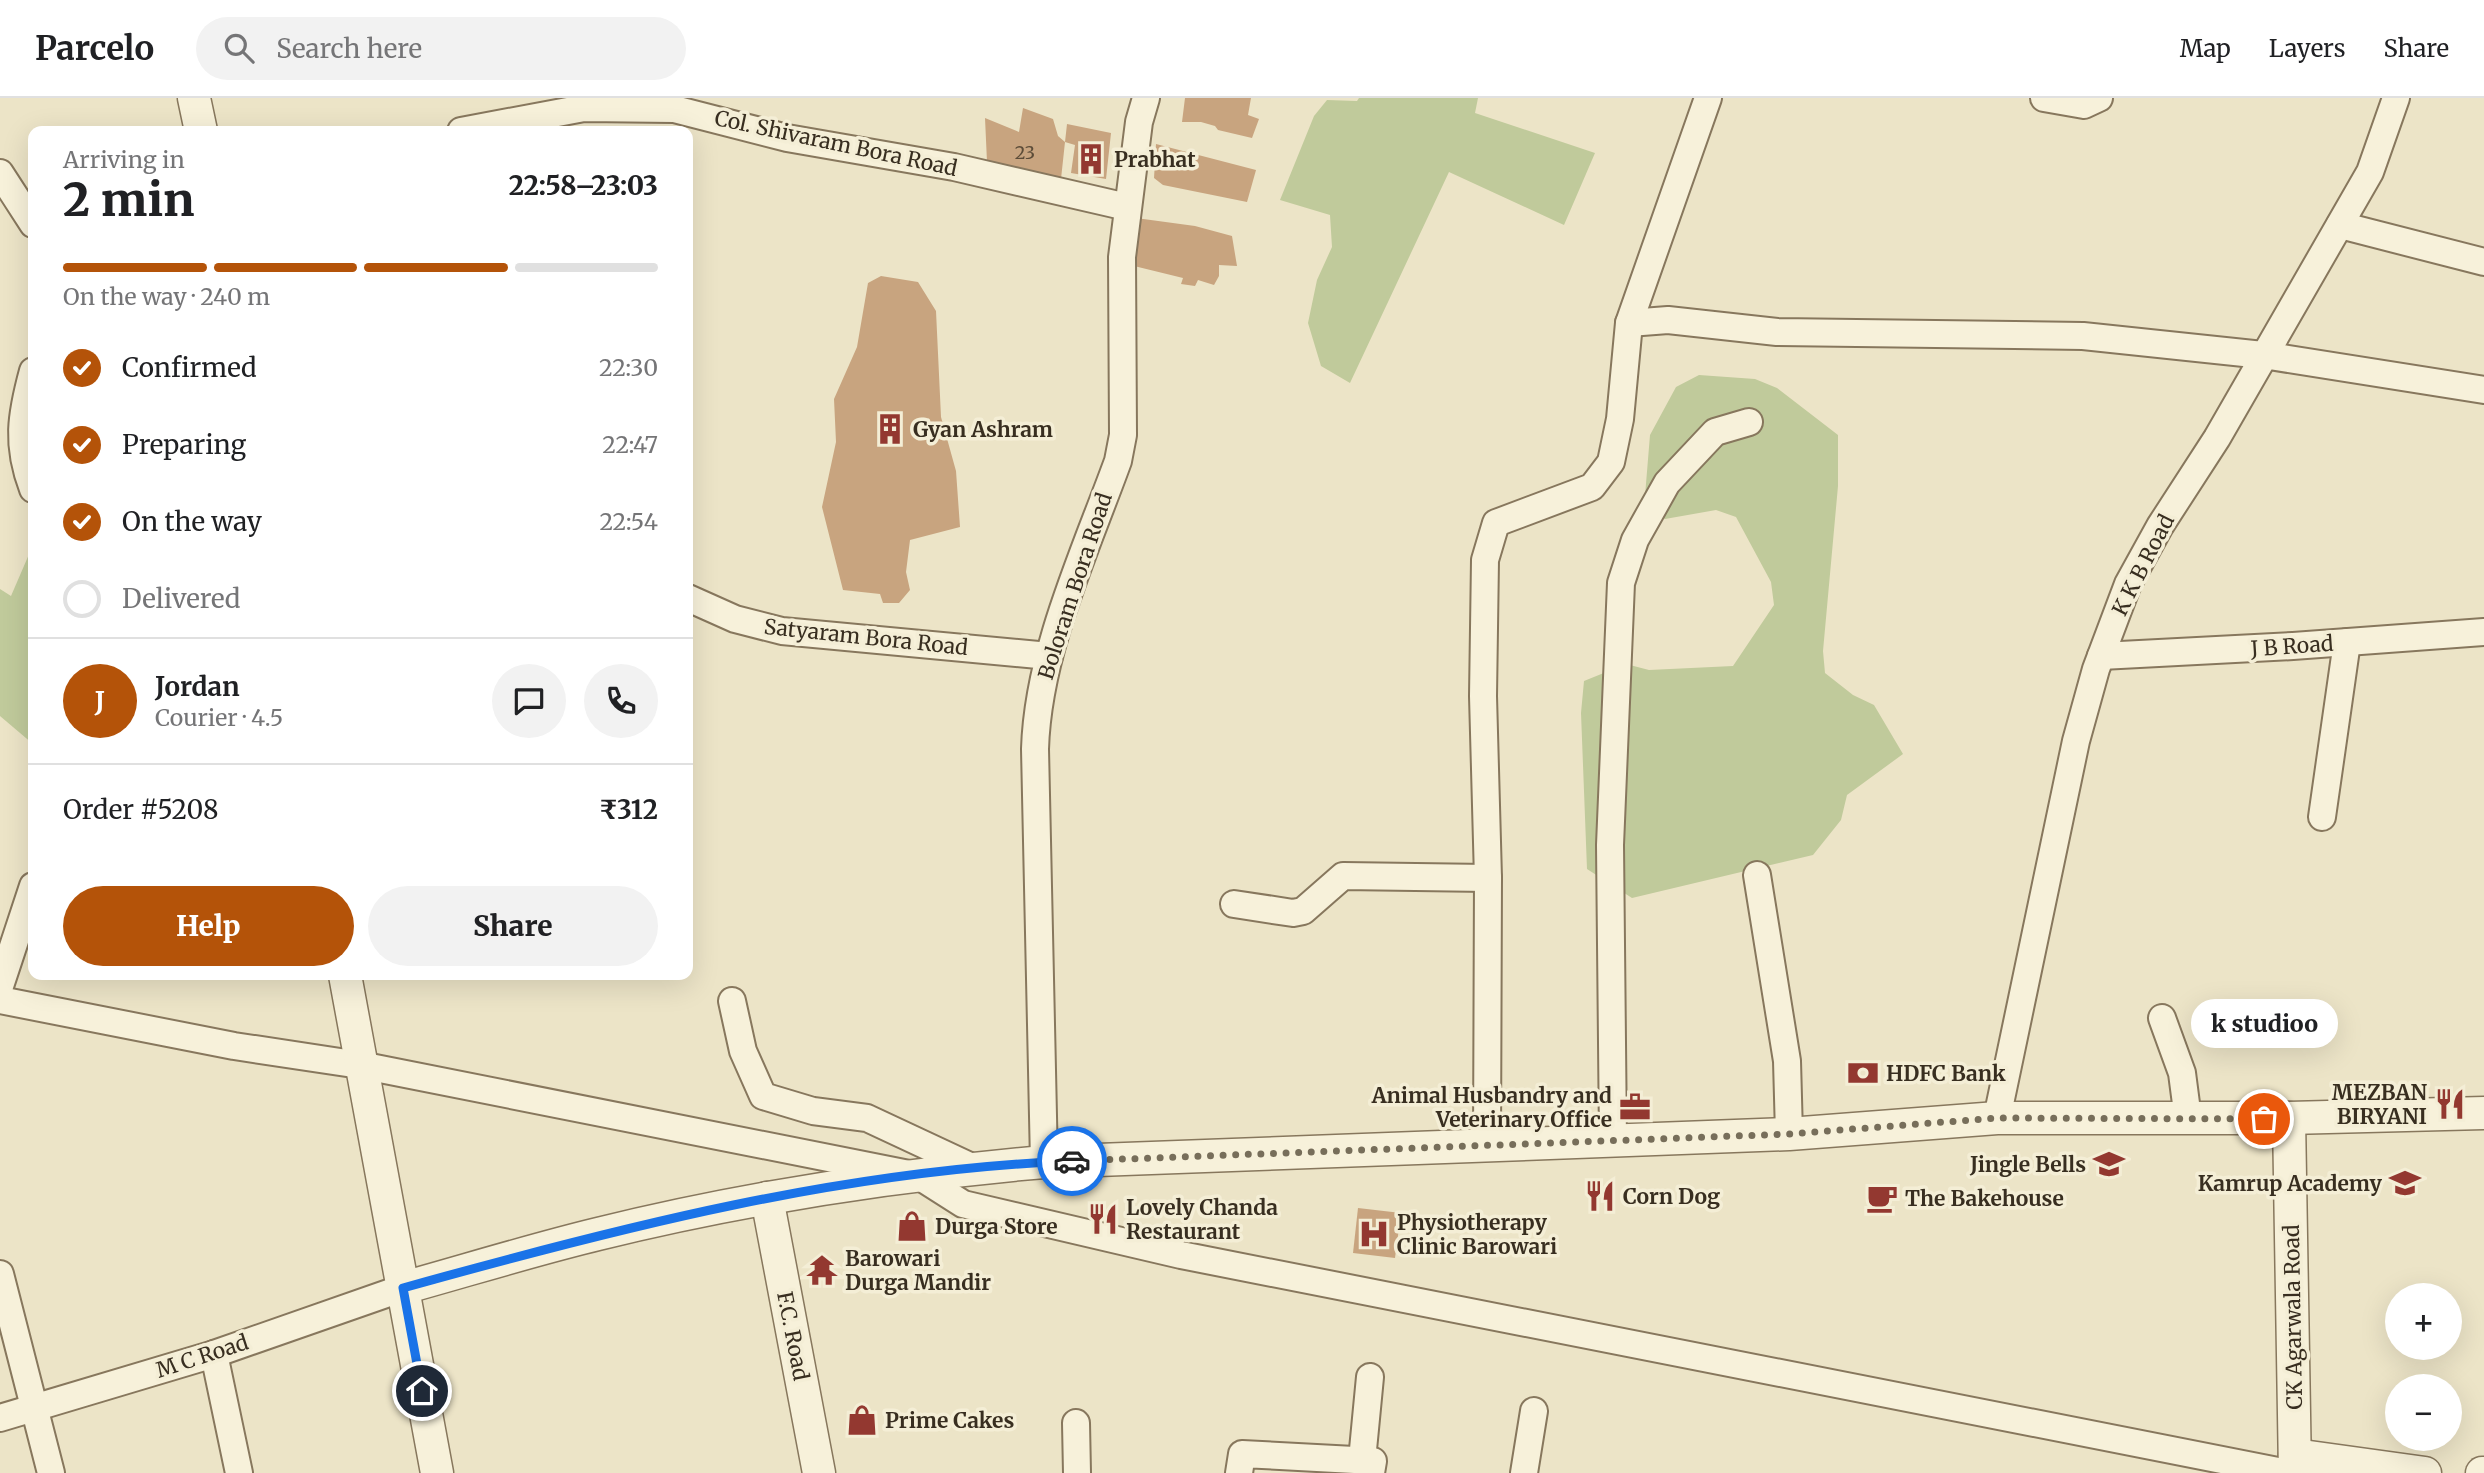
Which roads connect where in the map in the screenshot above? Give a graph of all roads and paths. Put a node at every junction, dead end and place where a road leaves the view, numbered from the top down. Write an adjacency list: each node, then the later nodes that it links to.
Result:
1 (194, 98): 8 (street)
2 (1146, 98): 11 (street, Boloram Bora Road)
3 (1708, 98): 15 (street)
4 (2044, 98): 5 (street)
5 (2099, 98)
6 (2396, 98): 13 (street, K K B Road)
7 (552, 106): 9 (street, Col. Shivaram Bora Road); 11 (street, Col. Shivaram Bora Road)
8 (200, 126)
9 (479, 126)
10 (0, 173): 12 (street)
11 (1127, 207): 24 (street, Boloram Bora Road)
12 (28, 216)
13 (2340, 225): 14 (street); 16 (street, K K B Road)
14 (2484, 262)
15 (1629, 323): 16 (street); 28 (street)
16 (2263, 355): 17 (street); 25 (street, K K B Road)
17 (2484, 390)
18 (28, 394): 20 (street)
19 (1749, 422): 42 (street)
20 (28, 475)
21 (693, 600): 24 (street, Satyaram Bora Road)
22 (2484, 632): 23 (street, J B Road)
23 (2347, 642): 25 (street, J B Road); 26 (street)
24 (1049, 656): 44 (street, Boloram Bora Road)
25 (2101, 656): 38 (street, K K B Road)
26 (2322, 817)
27 (1756, 875): 41 (street)
28 (1488, 878): 30 (street); 43 (street)
29 (28, 901): 32 (street)
30 (1234, 904)
31 (346, 980): 36 (street)
32 (0, 986)
33 (0, 1000): 36 (street)
34 (732, 1001): 45 (street)
35 (2162, 1018): 40 (street)
36 (360, 1065): 46 (street); 49 (street)
37 (2484, 1113): 39 (street)
38 (1997, 1118): 40 (street); 41 (street)
39 (2289, 1118): 40 (street); 57 (street, CK Agarwala Road)
40 (2188, 1119)
41 (1789, 1134): 42 (street)
42 (1613, 1141): 43 (street)
43 (1488, 1147): 44 (street)
44 (1044, 1162): 45 (street)
45 (974, 1168): 46 (street)
46 (919, 1175): 47 (street); 57 (street)
47 (766, 1198): 49 (street); 61 (street, F.C. Road)
48 (0, 1274): 52 (street)
49 (403, 1288): 50 (street, M C Road); 60 (street)
50 (214, 1354): 52 (street, M C Road); 59 (street)
51 (1370, 1377): 56 (street)
52 (34, 1409): 54 (street, M C Road); 58 (street)
53 (1534, 1411): 64 (street)
54 (0, 1418)
55 (1076, 1423): 62 (street)
56 (1367, 1467): 63 (street)
57 (2292, 1467): 65 (street)
58 (51, 1473)
59 (239, 1473)
60 (437, 1473)
61 (819, 1473)
62 (1077, 1473)
63 (1239, 1473)
64 (1524, 1473)
65 (2425, 1473)

